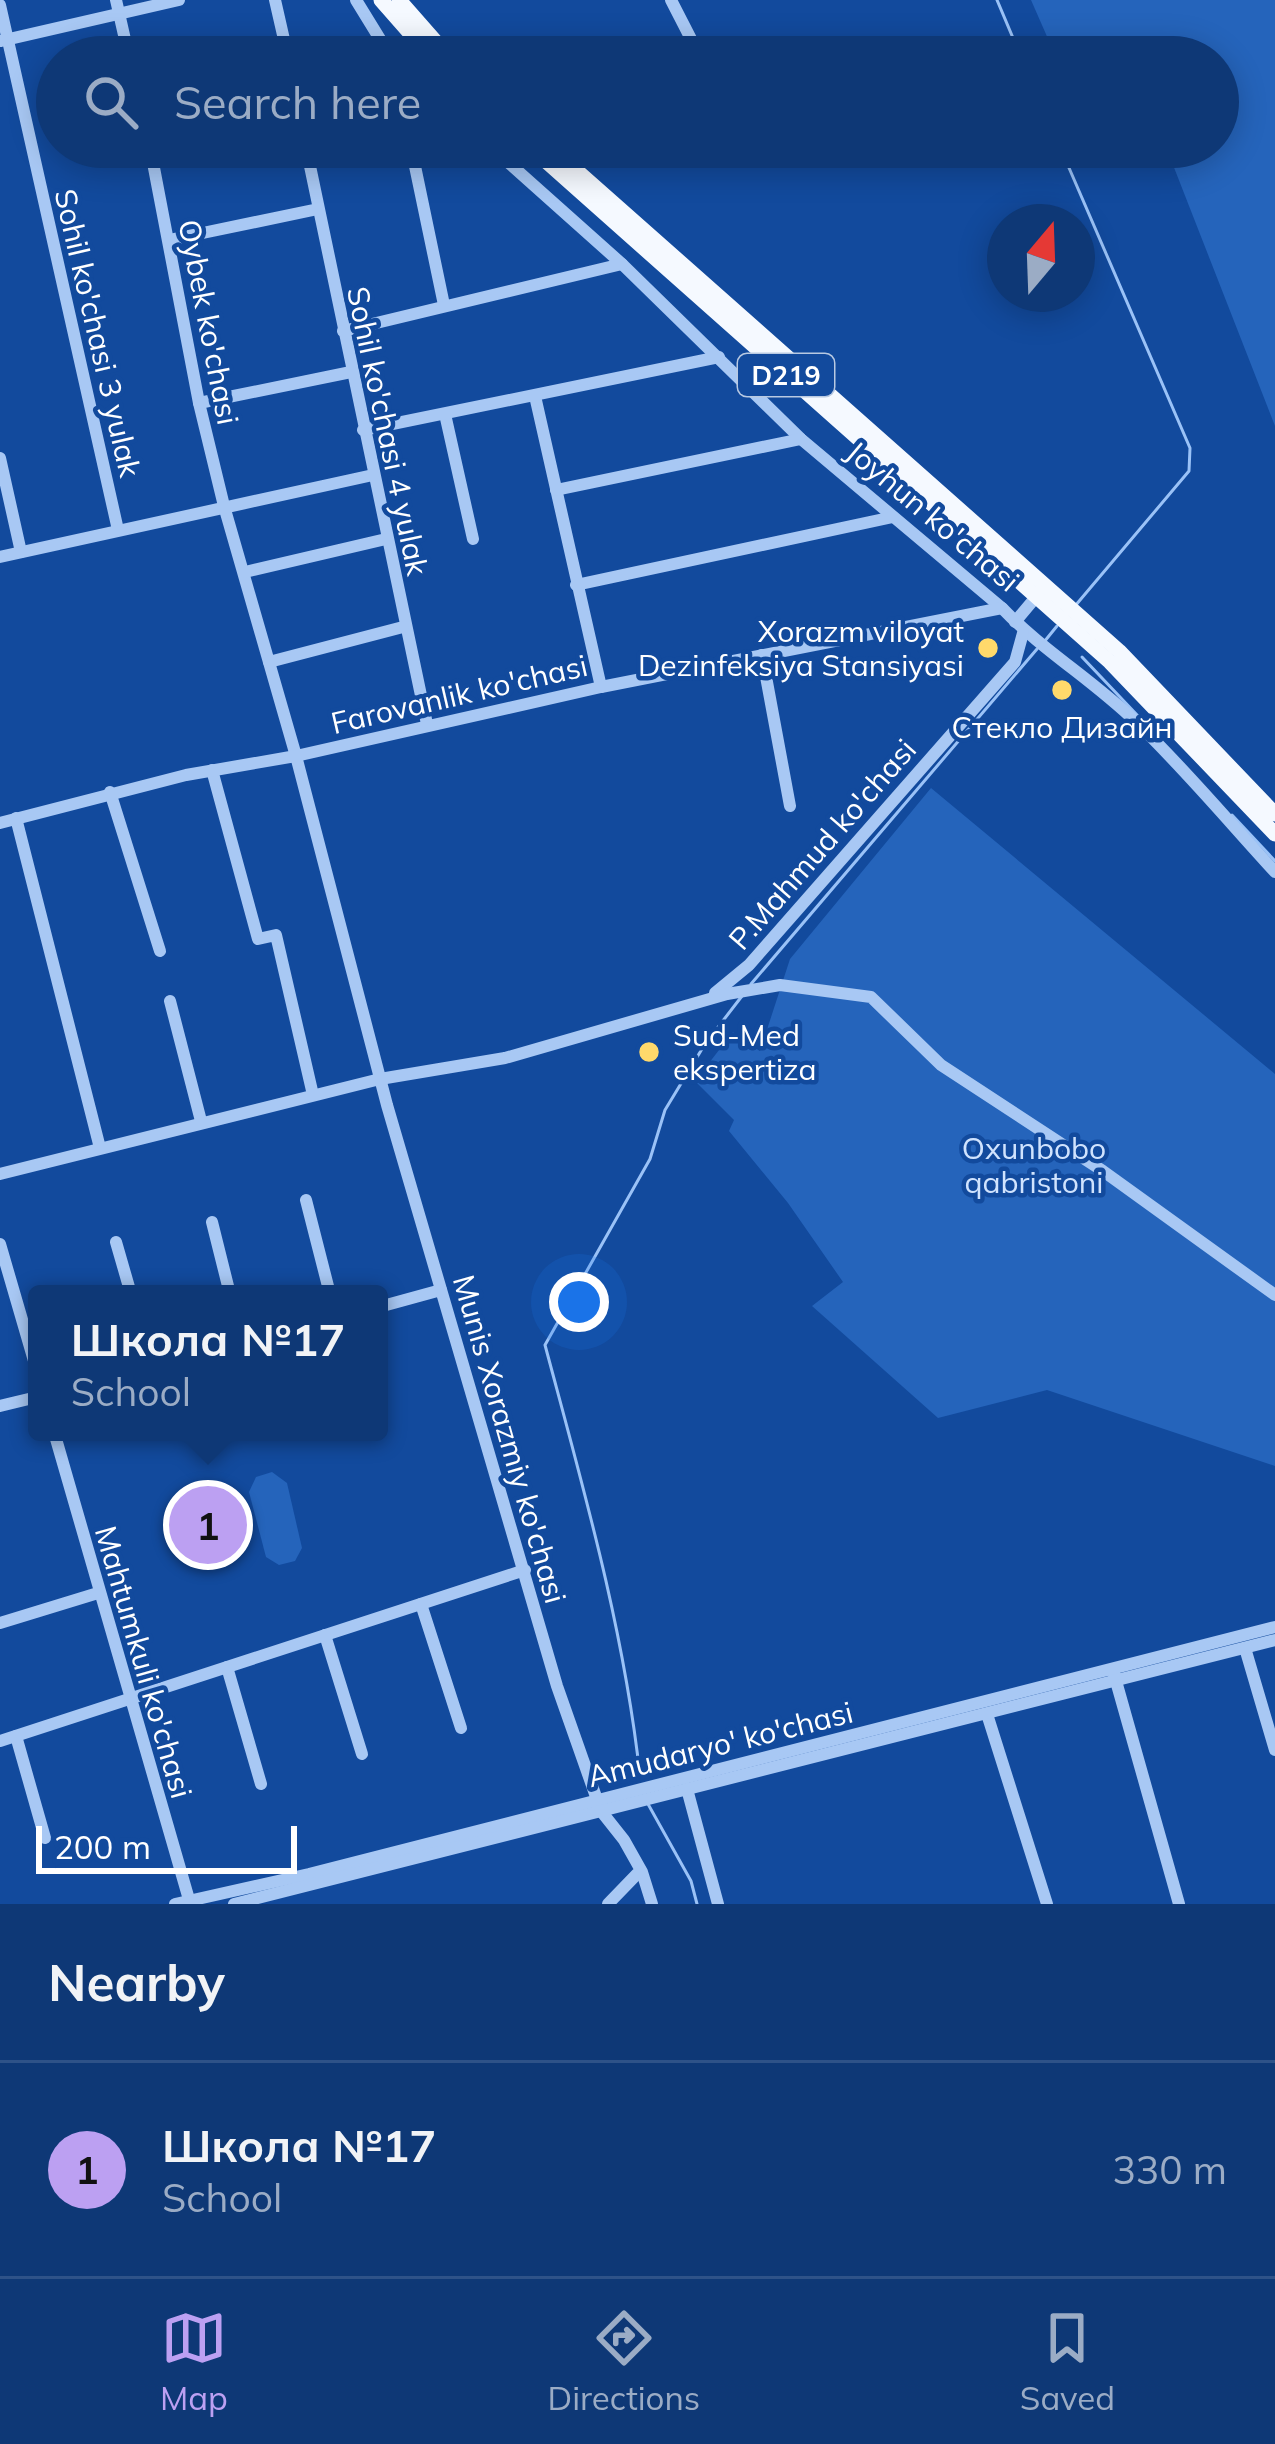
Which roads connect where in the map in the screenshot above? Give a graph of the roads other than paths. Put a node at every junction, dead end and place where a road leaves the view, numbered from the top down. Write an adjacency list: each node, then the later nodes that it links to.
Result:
1 (179, 0): 8 (street)
2 (275, 0): 9 (street)
3 (356, 0): 10 (street)
4 (381, 0): 11 (main road)
5 (399, 0): 12 (main road)
6 (670, 0): 13 (street)
7 (0, 5): 14 (street, Sohil ko'chasi 3 yulak)
8 (118, 7): 14 (street)
9 (283, 36)
10 (379, 36)
11 (413, 36)
12 (430, 36)
13 (689, 36)
14 (4, 40): 38 (street, Sohil ko'chasi 3 yulak)
15 (154, 168): 22 (street, Oybek ko'chasi)
16 (310, 168): 21 (street, Sohil ko'chasi 4 yulak)
17 (415, 168): 24 (street)
18 (515, 168): 23 (street, Joyhun ko'chasi)
19 (554, 168): 45 (main road, Joyhun ko'chasi / D219)
20 (573, 168): 45 (main road, Joyhun ko'chasi / D219)
21 (318, 209): 22 (street); 25 (street, Sohil ko'chasi 4 yulak)
22 (169, 240): 29 (street, Oybek ko'chasi)
23 (622, 264): 24 (street); 26 (street, Joyhun ko'chasi)
24 (444, 305): 25 (street)
25 (343, 331): 27 (street, Sohil ko'chasi 4 yulak)
26 (719, 356): 28 (street); 32 (street, Joyhun ko'chasi)
27 (351, 372): 29 (street); 31 (street, Sohil ko'chasi 4 yulak)
28 (536, 396): 30 (street); 35 (street)
29 (199, 404): 36 (street, Oybek ko'chasi)
30 (445, 415): 31 (street); 40 (street)
31 (363, 430): 34 (street, Sohil ko'chasi 4 yulak)
32 (801, 440): 35 (street); 37 (street, Joyhun ko'chasi)
33 (0, 458): 41 (street)
34 (373, 476): 36 (street); 39 (street, Sohil ko'chasi 4 yulak)
35 (556, 490): 44 (street)
36 (224, 506): 38 (street); 43 (street, Oybek ko'chasi)
37 (893, 517): 44 (street); 46 (street, Joyhun ko'chasi)
38 (118, 530): 41 (street)
39 (386, 539): 43 (street); 47 (street, Sohil ko'chasi 4 yulak)
40 (473, 539)
41 (21, 552): 42 (street)
42 (0, 557)
43 (245, 572): 51 (street, Oybek ko'chasi)
44 (576, 586): 52 (street)
45 (1044, 595): 48 (street, P.Mahmud ko'chasi); 50 (main road, D219)
46 (1002, 608): 48 (street, Joyhun ko'chasi); 49 (street, Farovanlik ko'chasi)
47 (404, 627): 51 (street); 53 (street, Sohil ko'chasi 4 yulak)
48 (1023, 632): 62 (street, Joyhun ko'chasi); 65 (street, P.Mahmud ko'chasi)
49 (762, 656): 52 (street, Farovanlik ko'chasi); 57 (street)
50 (1115, 657): 58 (main road, D219); 61 (main road, D219)
51 (269, 662): 54 (street, Oybek ko'chasi)
52 (601, 687): 53 (street, Farovanlik ko'chasi)
53 (427, 724): 54 (street, Farovanlik ko'chasi)
54 (296, 756): 55 (street, Farovanlik ko'chasi); 66 (street, Munis Xorazmiy ko'chasi)
55 (212, 770): 56 (street, Farovanlik ko'chasi); 67 (street)
56 (110, 792): 59 (street, Farovanlik ko'chasi); 63 (street)
57 (790, 806)
58 (1275, 814)
59 (16, 818): 60 (street, Farovanlik ko'chasi); 69 (street)
60 (0, 823)
61 (1275, 834)
62 (1275, 872)
63 (160, 951)
64 (170, 1001): 68 (street)
65 (539, 1049): 66 (street, P.Mahmud ko'chasi); 79 (street, P.Mahmud ko'chasi)
66 (380, 1079): 67 (street, P.Mahmud ko'chasi); 78 (street, Munis Xorazmiy ko'chasi)
67 (313, 1095): 68 (street, P.Mahmud ko'chasi)
68 (201, 1121): 69 (street, P.Mahmud ko'chasi)
69 (100, 1148): 70 (street, P.Mahmud ko'chasi)
70 (0, 1174)
71 (306, 1201): 77 (street)
72 (212, 1222): 76 (street)
73 (116, 1242): 75 (street)
74 (0, 1244): 81 (street)
75 (128, 1285)
76 (228, 1285)
77 (327, 1285)
78 (441, 1290): 80 (street); 83 (street, Munis Xorazmiy ko'chasi)
79 (1275, 1294)
80 (388, 1305)
81 (28, 1340)
82 (56, 1441): 84 (street, Mahtumkuli ko'chasi)
83 (525, 1570): 85 (street); 102 (street, Munis Xorazmiy ko'chasi)
84 (98, 1593): 86 (street); 93 (street, Mahtumkuli ko'chasi)
85 (421, 1604): 88 (street); 95 (street)
86 (0, 1623)
87 (1275, 1627): 92 (street, Amudaryo' ko'chasi)
88 (325, 1635): 91 (street); 99 (street)
89 (1275, 1640): 90 (street)
90 (1245, 1648): 92 (street); 98 (street)
91 (227, 1666): 93 (street); 100 (street)
92 (1114, 1675): 94 (street, Amudaryo' ko'chasi); 102 (street, Amudaryo' ko'chasi); 112 (street)
93 (128, 1697): 96 (street); 105 (street, Mahtumkuli ko'chasi)
94 (987, 1714): 101 (street, Amudaryo' ko'chasi); 111 (street)
95 (461, 1728)
96 (16, 1736): 97 (street); 103 (street)
97 (0, 1741)
98 (1275, 1750)
99 (362, 1754)
100 (261, 1784)
101 (687, 1789): 102 (street, Amudaryo' ko'chasi); 110 (street)
102 (599, 1806): 105 (street, Amudaryo' ko'chasi); 107 (street, Amudaryo' ko'chasi); 109 (street, Munis Xorazmiy ko'chasi)
103 (45, 1838)
104 (637, 1874): 108 (street)
105 (190, 1902): 106 (street, Amudaryo' ko'chasi)
106 (175, 1904)
107 (234, 1904)
108 (608, 1904)
109 (652, 1904)
110 (718, 1904)
111 (1048, 1904)
112 (1179, 1904)

